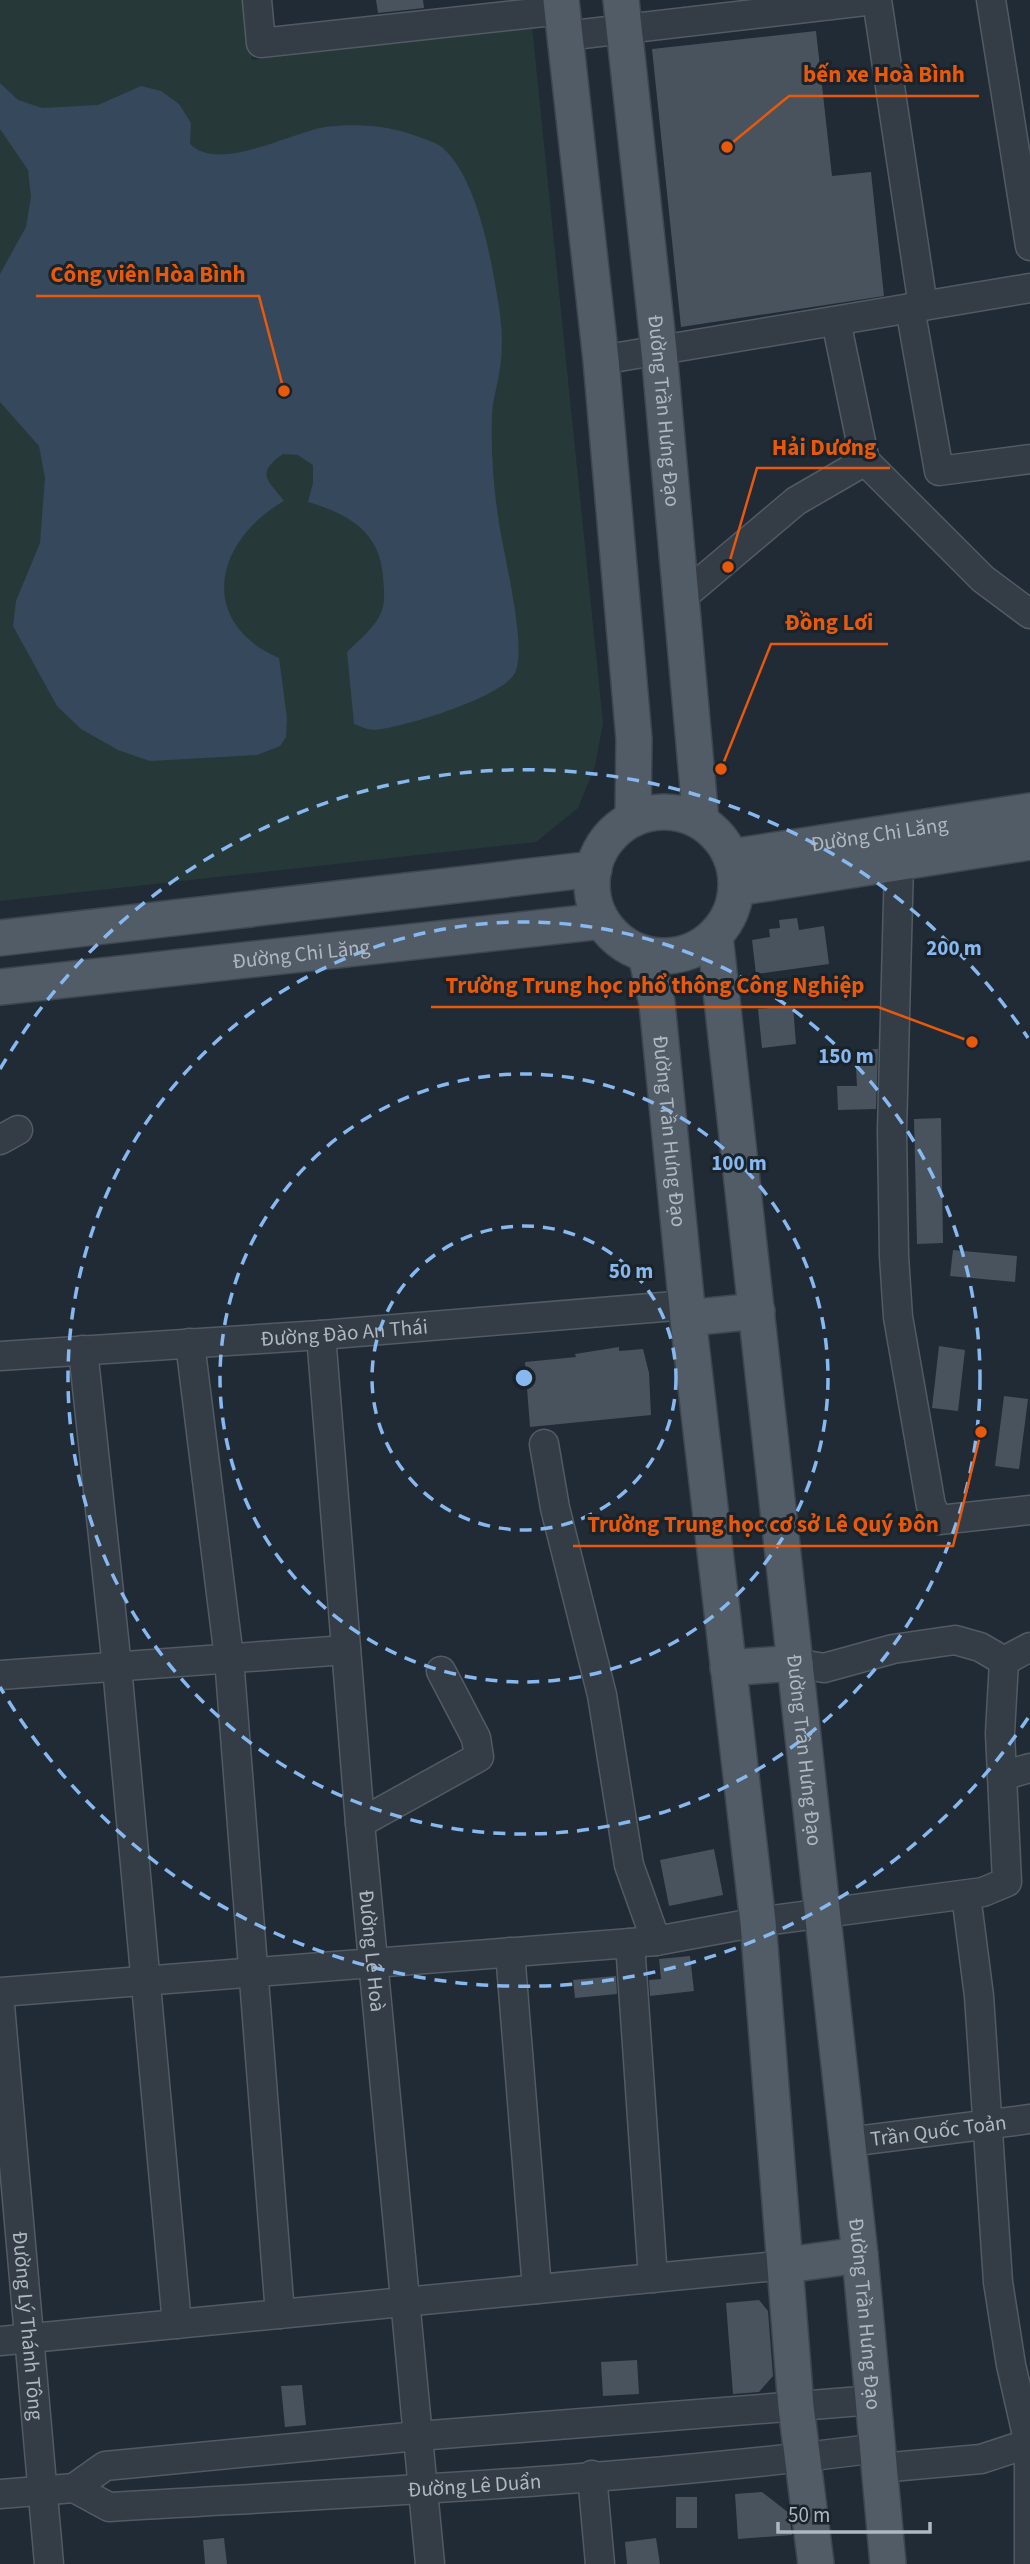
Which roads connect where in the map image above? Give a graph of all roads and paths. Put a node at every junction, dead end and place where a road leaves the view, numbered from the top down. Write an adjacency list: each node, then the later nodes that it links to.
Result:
1 (257, 0): 5 (street)
2 (875, 0): 4 (street); 8 (street)
3 (991, 0): 6 (street)
4 (622, 14): 5 (street); 10 (main road, Đường Trần Hưng Đạo)
5 (563, 15): 11 (main road)
6 (1030, 246)
7 (1030, 288): 8 (street)
8 (916, 307): 9 (street); 12 (street)
9 (836, 321): 10 (street); 13 (street)
10 (659, 351): 11 (street); 14 (main road, Đường Trần Hưng Đạo)
11 (601, 360): 17 (main road)
12 (1030, 458)
13 (865, 461): 14 (street); 15 (street)
14 (680, 599): 18 (main road, Đường Trần Hưng Đạo)
15 (1030, 614)
16 (1030, 811): 22 (main road, Đường Chi Lăng)
17 (633, 819): 18 (main road); 21 (main road)
18 (701, 822): 22 (main road)
19 (1030, 842): 20 (main road, Đường Chi Lăng)
20 (898, 863): 22 (main road, Đường Chi Lăng); 35 (street)
21 (594, 869): 23 (main road); 25 (main road)
22 (733, 873): 24 (main road)
23 (602, 921): 26 (main road); 27 (main road, Đường Chi Lăng)
24 (715, 936): 26 (main road); 28 (main road, Đường Trần Hưng Đạo)
25 (0, 938)
26 (646, 955): 29 (main road, Đường Trần Hưng Đạo)
27 (0, 987)
28 (757, 1311): 29 (main road); 40 (main road, Đường Trần Hưng Đạo)
29 (687, 1312): 30 (street, Đường Đào An Thái); 42 (main road, Đường Trần Hưng Đạo)
30 (321, 1335): 31 (street, Đường Đào An Thái); 37 (street, Đường Lê Hoà)
31 (190, 1343): 32 (street, Đường Đào An Thái); 38 (street)
32 (83, 1350): 33 (street, Đường Đào An Thái); 41 (street)
33 (0, 1356)
34 (544, 1444): 51 (street)
35 (1030, 1510)
36 (1030, 1647): 39 (street)
37 (346, 1650): 38 (street); 47 (street, Đường Lê Hoà)
38 (229, 1658): 41 (street); 54 (street)
39 (1004, 1661): 40 (street); 46 (street)
40 (795, 1663): 42 (main road); 49 (main road, Đường Trần Hưng Đạo)
41 (117, 1667): 44 (street); 55 (street)
42 (728, 1668): 50 (main road, Đường Trần Hưng Đạo)
43 (441, 1671): 47 (street)
44 (0, 1675)
45 (1030, 1768): 46 (street)
46 (1002, 1776): 48 (street)
47 (360, 1823): 53 (street, Đường Lê Hoà)
48 (967, 1895): 49 (street); 59 (street)
49 (823, 1913): 50 (street); 60 (main road, Đường Trần Hưng Đạo)
50 (758, 1922): 51 (street); 62 (main road, Đường Trần Hưng Đạo)
51 (643, 1942): 52 (street); 63 (street)
52 (510, 1952): 53 (street); 64 (street)
53 (373, 1963): 54 (street); 65 (street, Đường Lê Hoà)
54 (254, 1972): 55 (street); 66 (street)
55 (145, 1980): 56 (street); 67 (street)
56 (0, 1992)
57 (0, 2005): 68 (street, Đường Lý Thánh Tông)
58 (1030, 2119): 59 (street, Trần Quốc Toản)
59 (988, 2125): 60 (street, Trần Quốc Toản); 73 (street)
60 (848, 2142): 61 (main road, Đường Trần Hưng Đạo)
61 (860, 2255): 62 (main road); 70 (main road, Đường Trần Hưng Đạo)
62 (787, 2265): 63 (street); 71 (main road, Đường Trần Hưng Đạo)
63 (653, 2278): 64 (street)
64 (537, 2289): 65 (street)
65 (405, 2302): 66 (street); 72 (street, Đường Lê Hoà)
66 (280, 2314): 67 (street)
67 (177, 2324): 68 (street)
68 (30, 2338): 69 (street); 79 (street, Đường Lý Thánh Tông)
69 (0, 2341)
70 (874, 2400): 71 (street); 75 (main road, Đường Trần Hưng Đạo)
71 (796, 2407): 72 (street); 74 (main road, Đường Trần Hưng Đạo)
72 (418, 2436): 77 (street); 78 (street, Đường Lê Hoà)
73 (1030, 2443): 75 (street, Đường Lê Duẩn); 86 (street)
74 (804, 2458): 75 (street, Đường Lê Duẩn); 76 (street, Đường Lê Duẩn); 84 (main road, Đường Trần Hưng Đạo)
75 (879, 2458): 85 (main road, Đường Trần Hưng Đạo)
76 (592, 2475): 78 (street, Đường Lê Duẩn); 83 (street)
77 (74, 2488): 78 (street, Đường Lê Duẩn); 79 (street)
78 (424, 2488): 82 (street, Đường Lê Hoà)
79 (43, 2490): 80 (street); 81 (street, Đường Lý Thánh Tông)
80 (0, 2494)
81 (50, 2564)
82 (430, 2564)
83 (600, 2564)
84 (816, 2564)
85 (888, 2564)
86 (1028, 2564)

